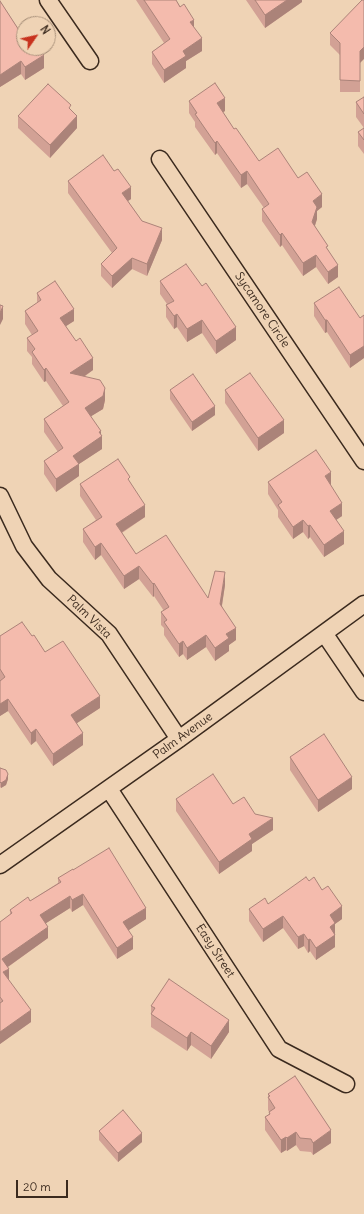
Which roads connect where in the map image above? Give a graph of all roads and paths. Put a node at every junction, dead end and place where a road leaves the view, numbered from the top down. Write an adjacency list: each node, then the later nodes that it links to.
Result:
1 (48, 0): 2 (street)
2 (90, 61)
3 (160, 159): 4 (street, Sycamore Circle)
4 (364, 461)
5 (0, 496): 9 (street, Palm Vista)
6 (364, 604): 7 (street, Palm Avenue)
7 (324, 633): 8 (street); 9 (street, Palm Avenue)
8 (364, 692)
9 (179, 739): 10 (street, Palm Avenue)
10 (109, 790): 11 (street, Palm Avenue); 12 (street, Easy Street)
11 (0, 865)
12 (346, 1084)

